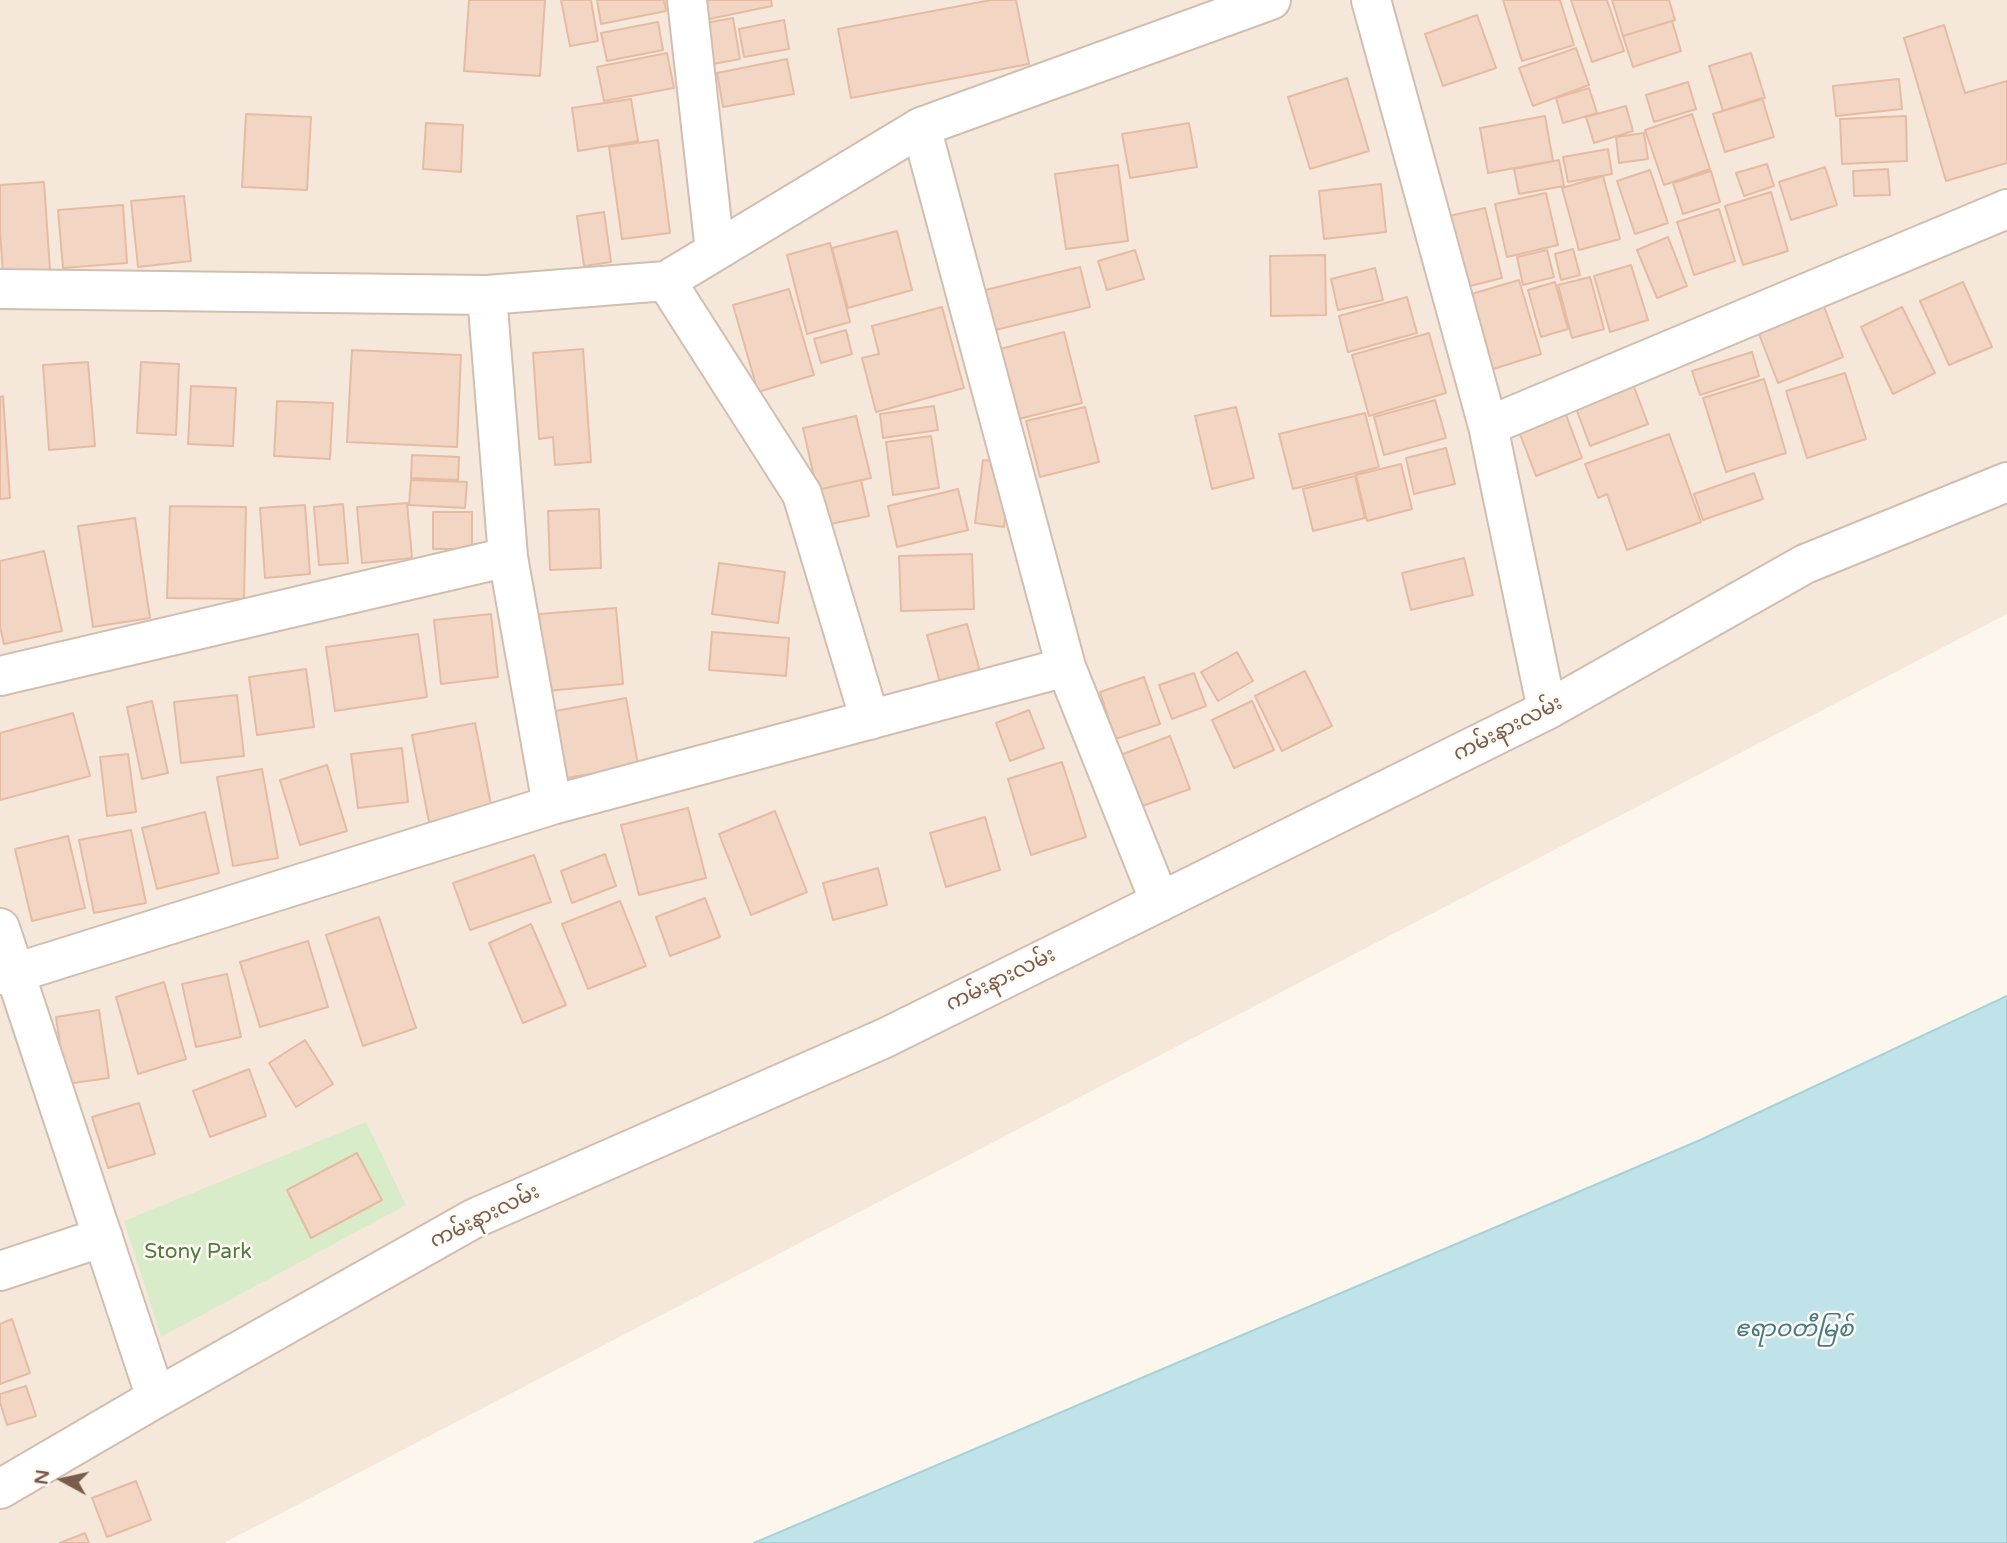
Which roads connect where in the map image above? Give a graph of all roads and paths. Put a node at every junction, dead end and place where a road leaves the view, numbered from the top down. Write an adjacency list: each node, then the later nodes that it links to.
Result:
1 (687, 0): 6 (street)
2 (1271, 0): 4 (street)
3 (1371, 0): 10 (street)
4 (921, 127): 6 (street); 13 (street)
5 (2007, 209): 10 (street)
6 (715, 251): 7 (street)
7 (666, 281): 9 (street); 16 (street)
8 (0, 289): 9 (street)
9 (487, 295): 12 (street)
10 (1488, 426): 15 (street)
11 (2007, 482): 15 (street, ကမ်းနားလမ်း)
12 (508, 557): 14 (street); 17 (street)
13 (1066, 667): 16 (street); 18 (street)
14 (0, 676)
15 (1547, 710): 18 (street, ကမ်းနားလမ်း)
16 (870, 720): 17 (street)
17 (552, 805): 20 (street)
18 (1160, 902): 23 (street, ကမ်းနားလမ်း)
19 (0, 928): 20 (street)
20 (8, 974): 21 (street)
21 (103, 1237): 22 (street); 23 (street)
22 (0, 1271)
23 (156, 1398): 24 (street, ကမ်းနားလမ်း)
24 (0, 1489)

